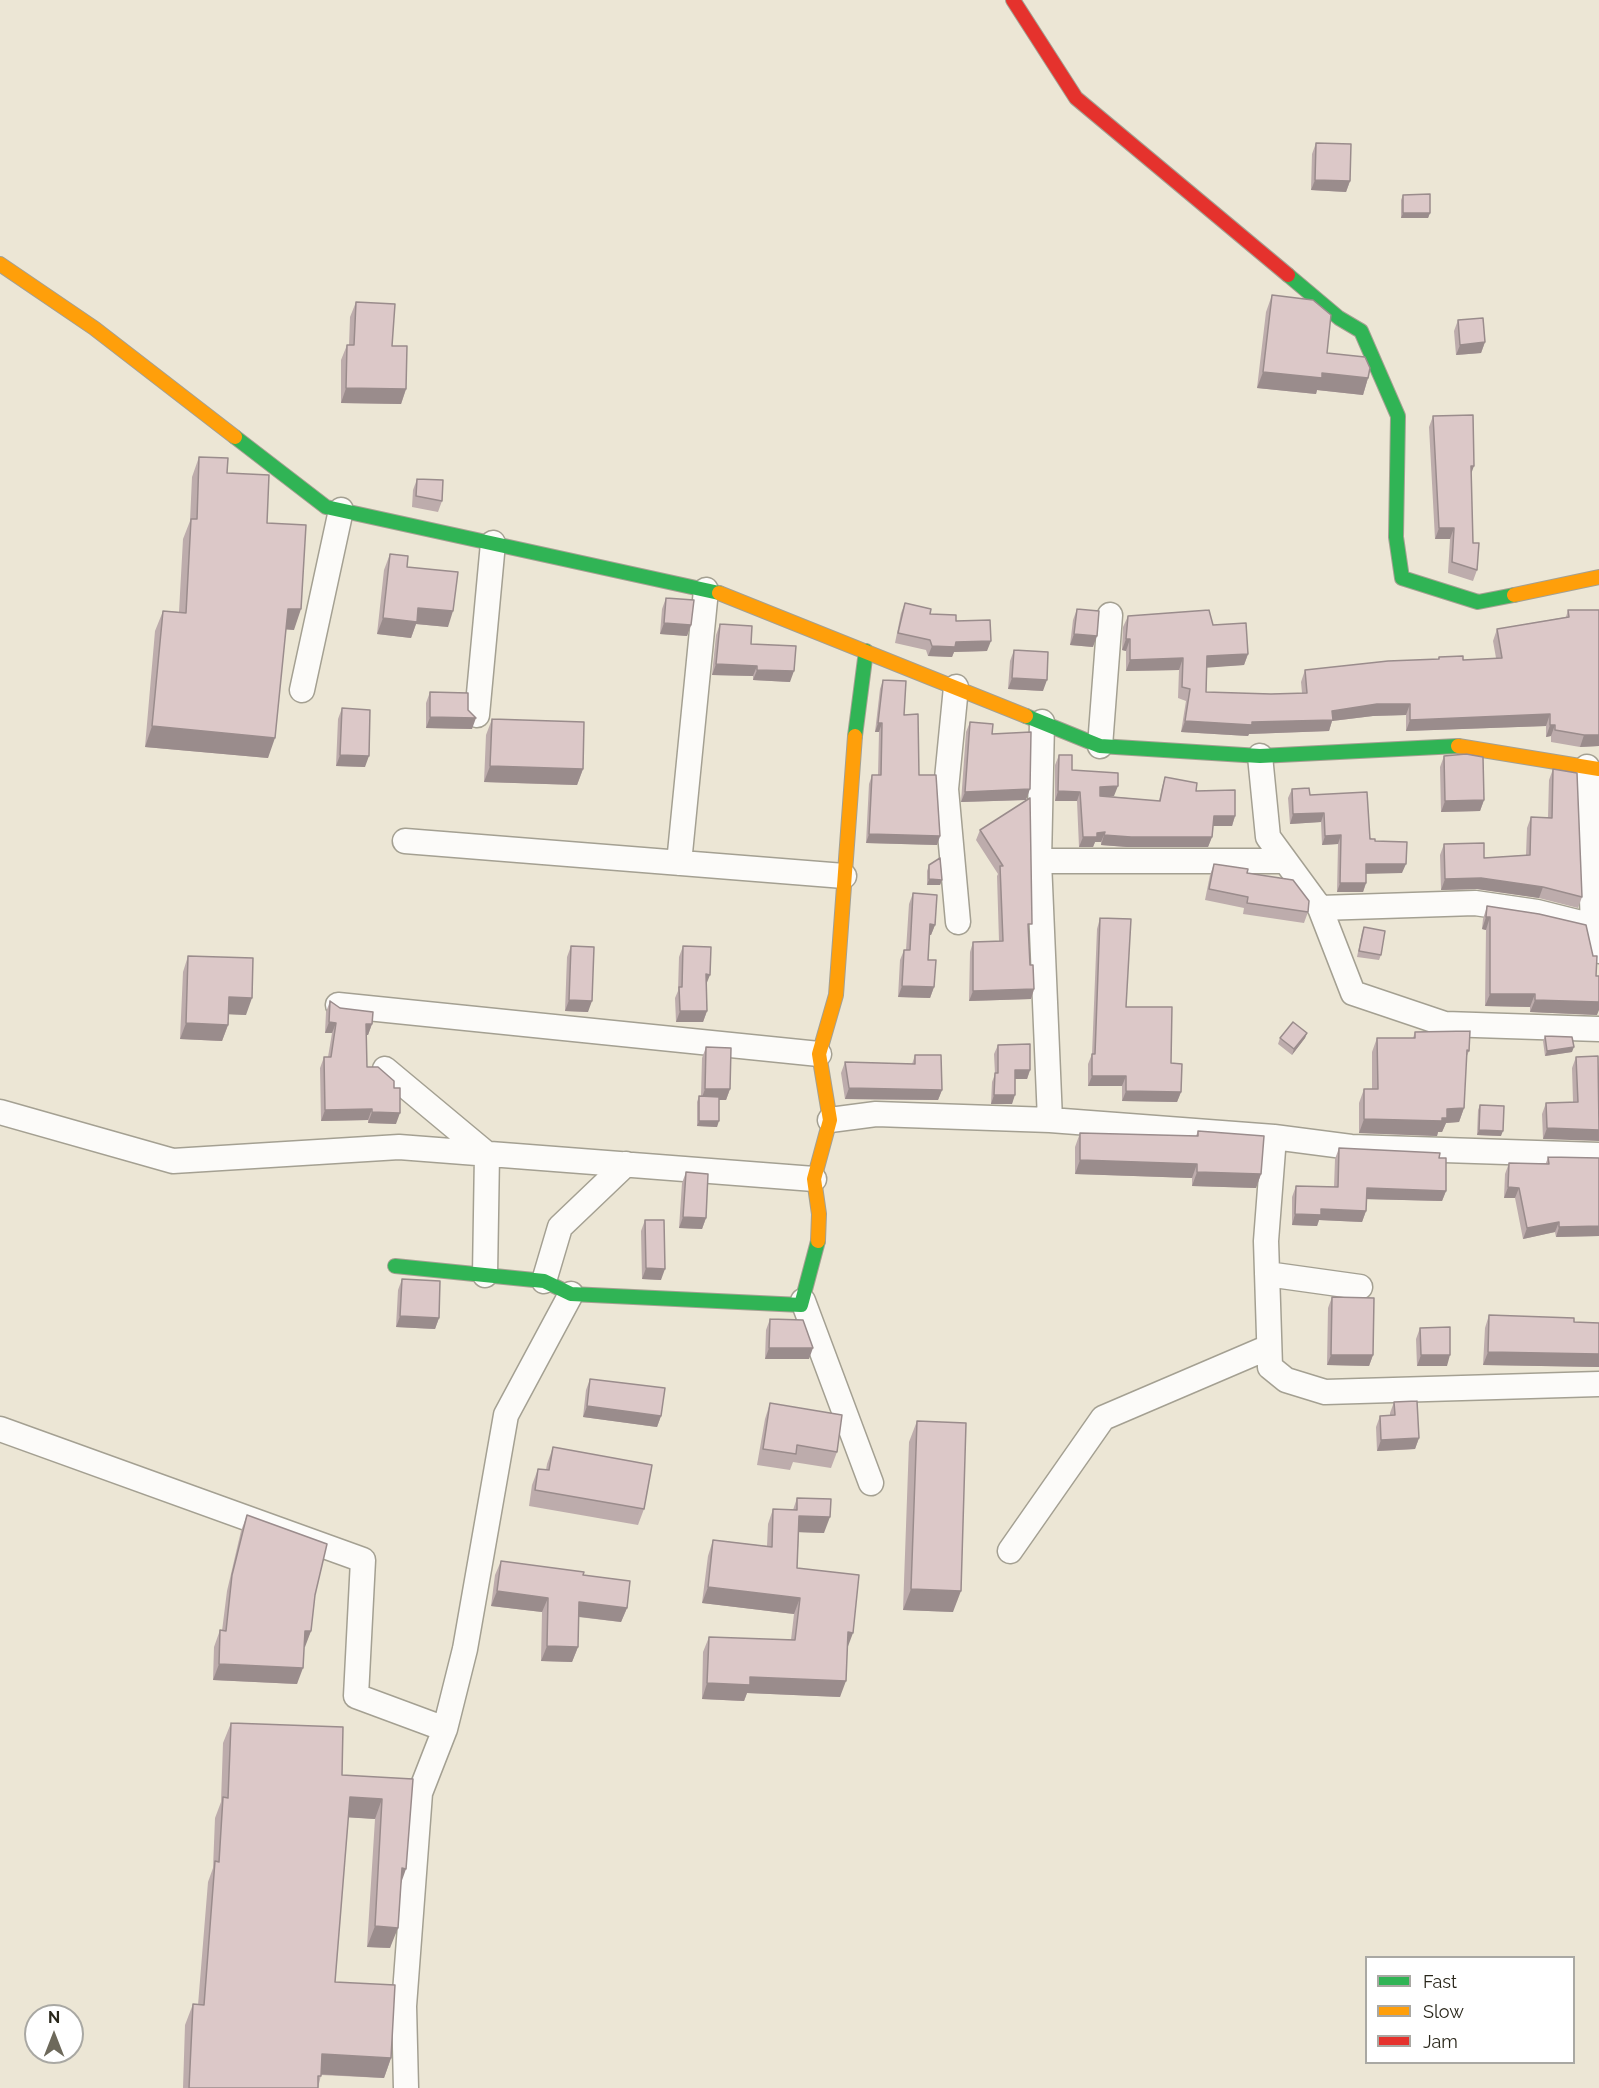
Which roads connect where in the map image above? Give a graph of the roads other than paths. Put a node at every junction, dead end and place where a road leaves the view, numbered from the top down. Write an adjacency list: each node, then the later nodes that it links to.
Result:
1 (1013, 0): 5 (street)
2 (0, 264): 3 (street)
3 (341, 510): 4 (street); 10 (street)
4 (493, 543): 6 (street); 11 (street)
5 (1599, 578)
6 (706, 590): 8 (street); 19 (street)
7 (1110, 615): 13 (street)
8 (866, 651): 9 (street); 20 (street)
9 (956, 687): 12 (street); 22 (street)
10 (302, 690)
11 (477, 715)
12 (1042, 722): 13 (street); 17 (street)
13 (1100, 746): 14 (street)
14 (1260, 756): 15 (street); 18 (street)
15 (1593, 768): 23 (street)
16 (405, 841): 19 (street)
17 (1039, 861): 18 (street); 31 (street)
18 (1286, 861): 21 (street)
19 (679, 863): 20 (street)
20 (844, 876): 27 (street)
21 (1320, 908): 23 (street); 26 (street)
22 (958, 922)
23 (1593, 926): 24 (street)
24 (1599, 951)
25 (338, 1005): 27 (street)
26 (1599, 1029)
27 (819, 1053): 30 (street)
28 (385, 1068): 33 (street)
29 (0, 1112): 33 (street)
30 (830, 1120): 31 (street); 36 (street)
31 (1050, 1120): 32 (street)
32 (1274, 1137): 34 (street); 38 (street)
33 (487, 1154): 35 (street); 39 (street)
34 (1599, 1155)
35 (626, 1164): 36 (street); 40 (street)
36 (814, 1179): 43 (street)
37 (395, 1266): 39 (street)
38 (1267, 1274): 41 (street); 44 (street)
39 (485, 1275): 40 (street)
40 (544, 1281): 42 (street)
41 (1360, 1287)
42 (571, 1294): 43 (street); 49 (street)
43 (803, 1301): 47 (street)
44 (1269, 1347): 45 (street); 48 (street)
45 (1599, 1384)
46 (0, 1429): 49 (street)
47 (871, 1483)
48 (1010, 1551)
49 (445, 1729): 50 (street)
50 (406, 2088)

